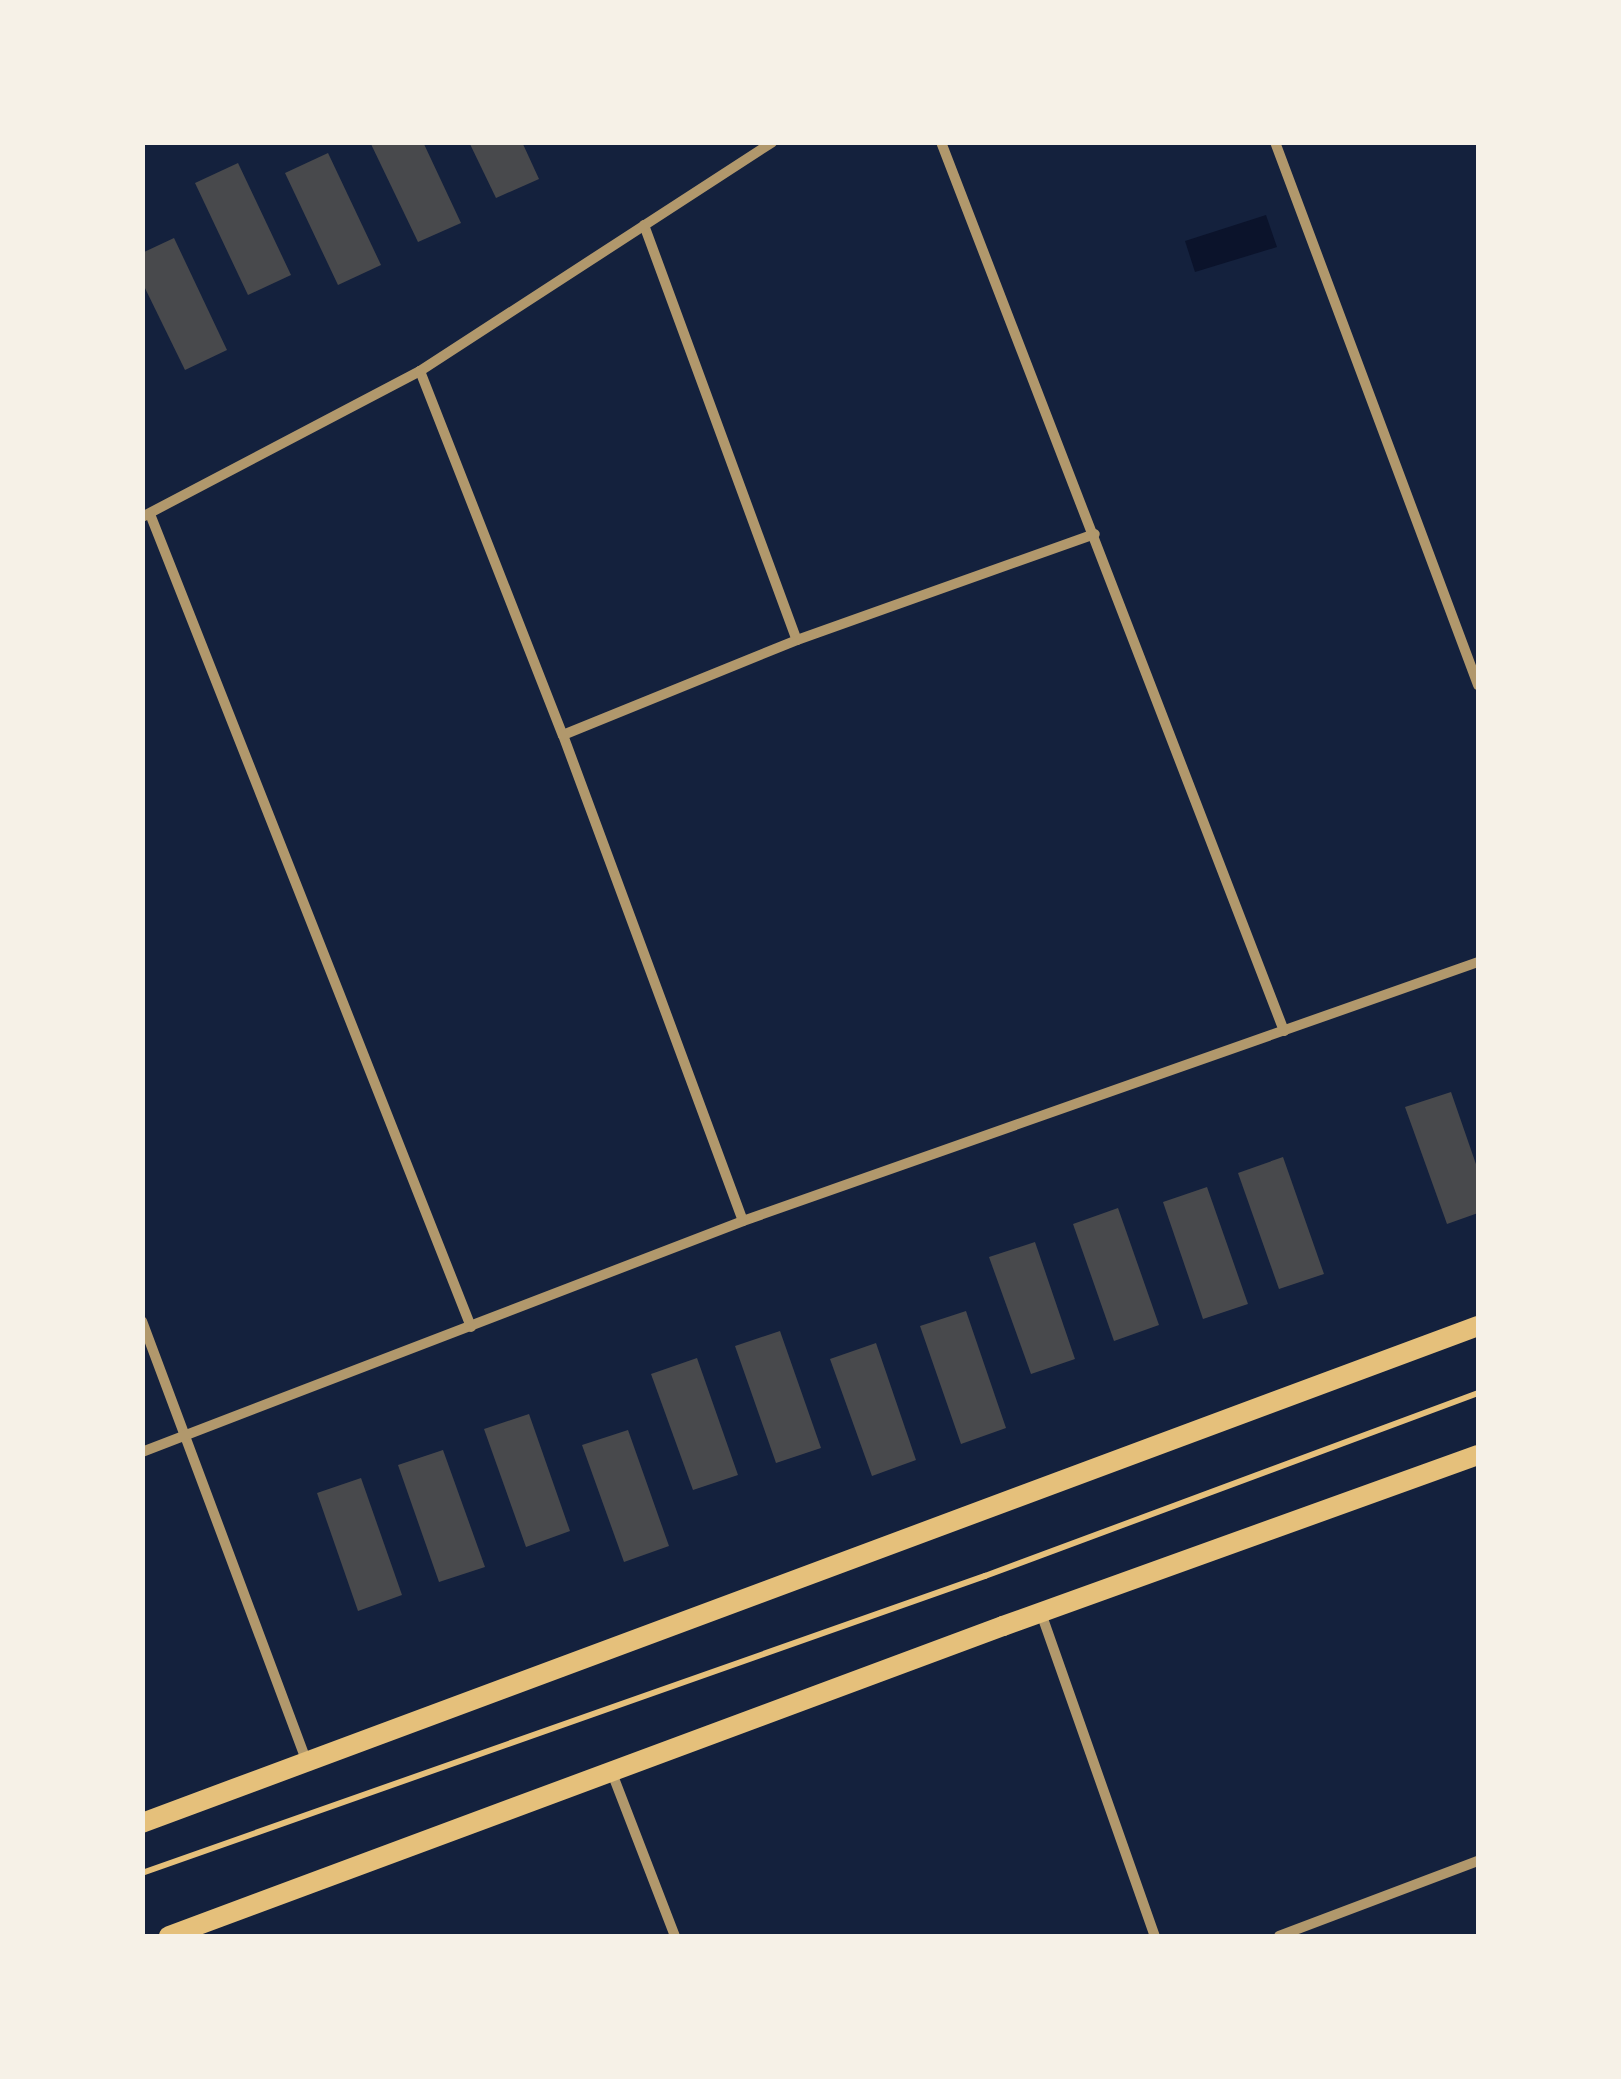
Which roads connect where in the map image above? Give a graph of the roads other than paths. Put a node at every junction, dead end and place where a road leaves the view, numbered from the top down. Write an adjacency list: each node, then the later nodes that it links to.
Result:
1 (772, 142): 4 (street)
2 (940, 142): 7 (street)
3 (1275, 142): 9 (street)
4 (644, 226): 5 (street); 8 (street)
5 (420, 371): 6 (street); 10 (street)
6 (146, 516): 16 (street)
7 (1095, 534): 8 (street); 12 (street)
8 (797, 640): 10 (street)
9 (1478, 685)
10 (563, 736): 13 (street)
11 (1478, 962): 12 (street)
12 (1284, 1031): 13 (street)
13 (743, 1221): 16 (street)
14 (142, 1321): 17 (street)
15 (1478, 1326): 21 (main road)
16 (471, 1327): 17 (street)
17 (186, 1437): 18 (street); 21 (street)
18 (142, 1452)
19 (1478, 1455): 20 (main road)
20 (1041, 1612): 22 (main road); 27 (street)
21 (307, 1762): 23 (main road)
22 (612, 1772): 25 (main road); 26 (street)
23 (142, 1822)
24 (1478, 1861): 28 (street)
25 (170, 1936)
26 (675, 1936)
27 (1155, 1936)
28 (1278, 1936)

